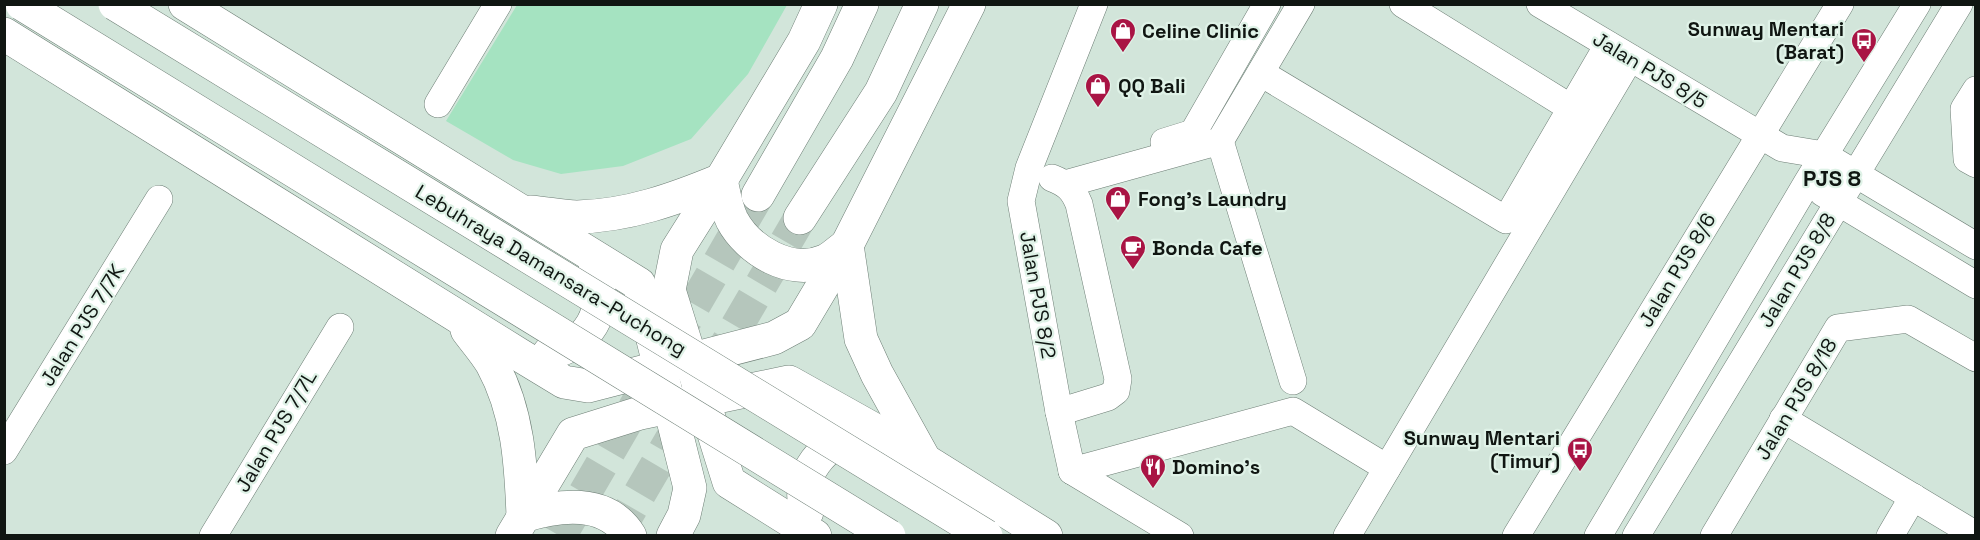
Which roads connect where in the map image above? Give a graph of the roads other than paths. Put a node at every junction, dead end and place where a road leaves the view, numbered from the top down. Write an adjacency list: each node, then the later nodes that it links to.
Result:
1 (22, 4): 63 (main road, bridge)
2 (115, 4): 64 (main road, Lebuhraya Damansara–Puchong, bridge)
3 (185, 4): 35 (main road)
4 (498, 4): 21 (street)
5 (821, 4): 29 (main road)
6 (862, 4): 32 (main road)
7 (922, 4): 36 (main road)
8 (969, 4): 37 (main road)
9 (1094, 4): 26 (street, Jalan PJS 8/2)
10 (1267, 4): 26 (street)
11 (1301, 4): 19 (street)
12 (1403, 4): 22 (street)
13 (1540, 4): 18 (street, Jalan PJS 8/5)
14 (1840, 4): 24 (street, Jalan PJS 8/6)
15 (1917, 4): 25 (street, Jalan PJS 8/8)
16 (1959, 4): 28 (street, Jalan PJS 8/8)
17 (4, 34): 41 (main road)
18 (1619, 51): 22 (street); 24 (street, Jalan PJS 8/5); 54 (street)
19 (1261, 73): 22 (street); 23 (street)
20 (1976, 90): 27 (street)
21 (438, 104)
22 (1571, 108)
23 (1220, 141): 31 (street); 46 (street)
24 (1771, 141): 25 (street); 30 (street); 68 (street, Jalan PJS 8/6)
25 (1824, 155): 28 (street); 30 (street, Jalan PJS 8/8)
26 (1031, 161): 31 (street); 49 (street, Jalan PJS 8/2)
27 (1976, 164)
28 (1854, 174): 34 (street, Jalan PJS 8/8); 39 (street)
29 (721, 180): 35 (main road); 37 (main road); 45 (main road)
30 (1807, 183): 34 (street); 69 (street, Jalan PJS 8/8)
31 (1065, 184): 49 (street)
32 (758, 195)
33 (159, 200): 52 (street, Jalan PJS 7/7K)
34 (1838, 202): 40 (street); 70 (street, Jalan PJS 8/8)
35 (520, 210): 38 (main road)
36 (800, 218)
37 (847, 244): 45 (main road); 53 (main road)
38 (578, 246): 43 (main road); 45 (main road)
39 (1976, 246)
40 (1976, 285)
41 (457, 315): 43 (main road); 57 (main road)
42 (340, 327): 59 (street, Jalan PJS 7/7L)
43 (518, 354): 45 (main road)
44 (1976, 358): 50 (street, Jalan PJS 8/18)
45 (675, 364): 47 (main road); 48 (main road)
46 (1293, 381)
47 (702, 399): 48 (main road); 51 (main road); 62 (main road)
48 (669, 407): 57 (main road); 61 (main road)
49 (1059, 412): 55 (street, Jalan PJS 8/2)
50 (1783, 419): 56 (street); 71 (street, Jalan PJS 8/18)
51 (888, 438): 53 (main road); 62 (main road)
52 (4, 451)
53 (926, 462): 65 (main road)
54 (1387, 468): 55 (street); 67 (street)
55 (1072, 471): 66 (street)
56 (1913, 497): 58 (street); 72 (street)
57 (518, 526): 60 (main road)
58 (1976, 535)
59 (213, 536)
60 (630, 536)
61 (673, 536)
62 (817, 536)
63 (889, 536)
64 (986, 536)
65 (1046, 536)
66 (1180, 536)
67 (1347, 536)
68 (1516, 536)
69 (1598, 536)
70 (1636, 536)
71 (1714, 536)
72 (1890, 536)

